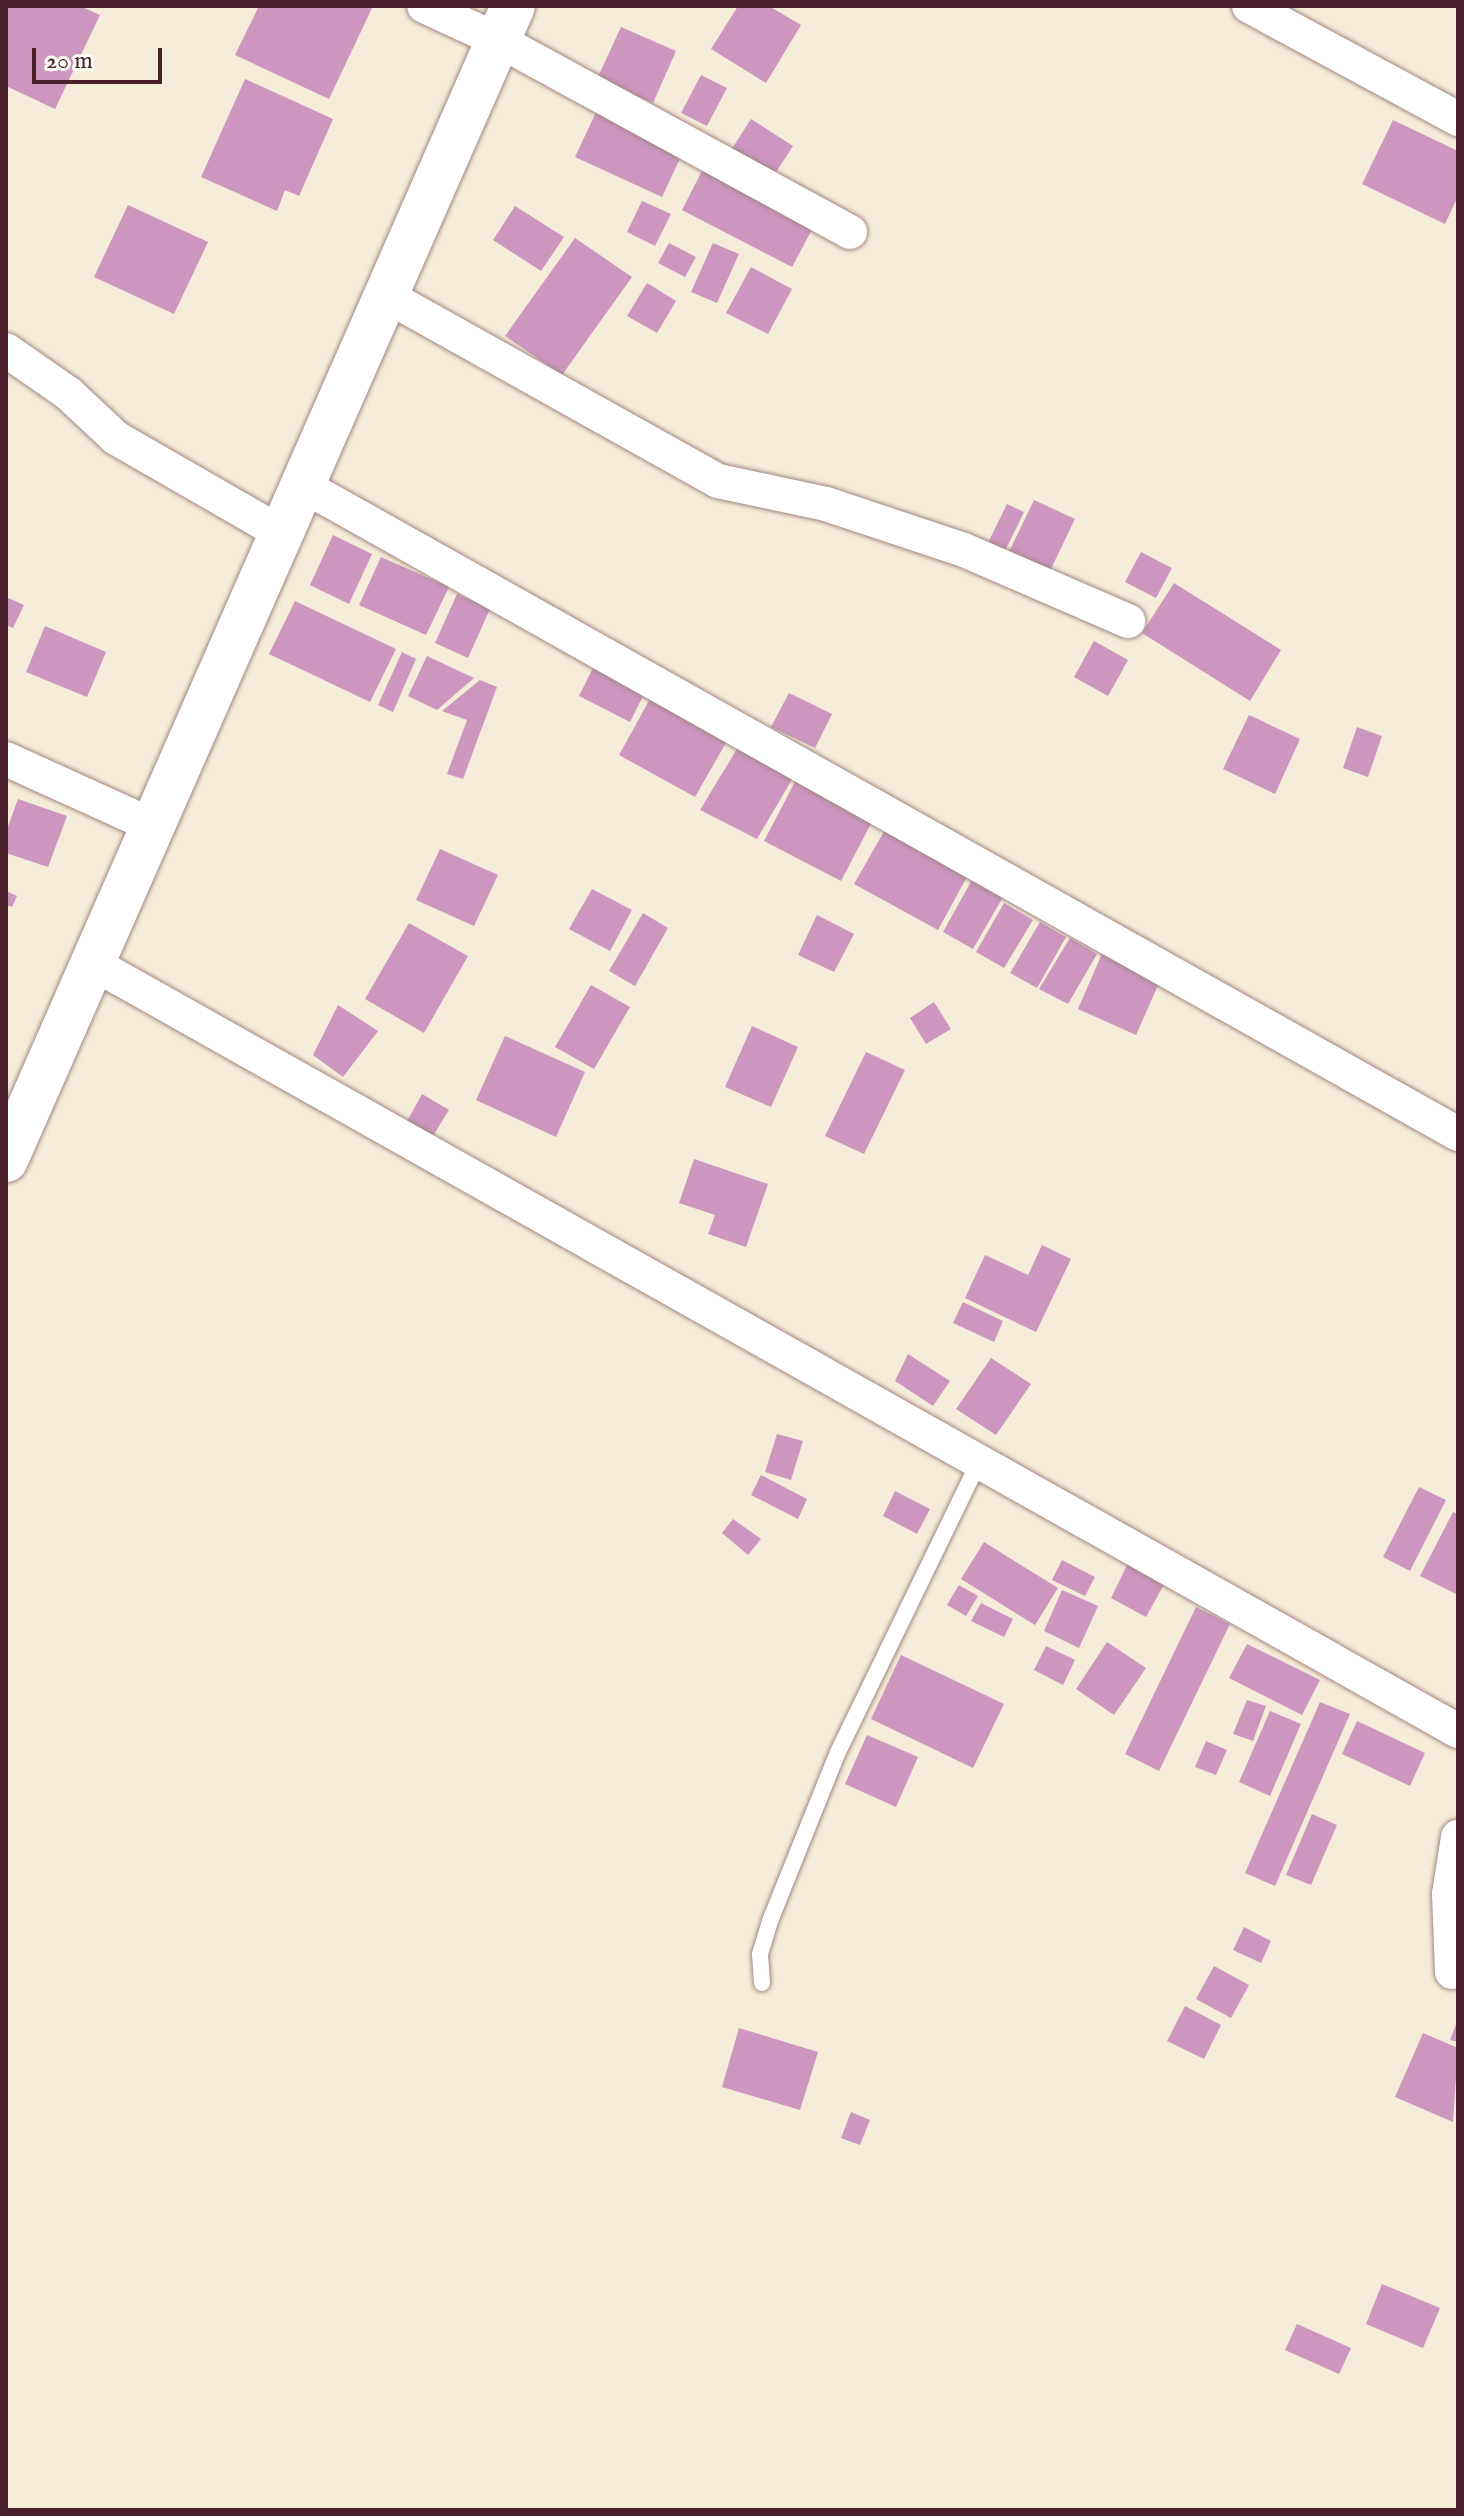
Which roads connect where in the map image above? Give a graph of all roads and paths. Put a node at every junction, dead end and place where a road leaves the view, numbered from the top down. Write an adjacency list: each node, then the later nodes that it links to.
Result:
1 (424, 6): 3 (street)
2 (1249, 6): 4 (street)
3 (505, 23): 5 (street); 6 (street)
4 (1458, 119)
5 (850, 232)
6 (385, 295): 8 (street); 10 (street)
7 (6, 350): 9 (street)
8 (302, 485): 9 (street); 14 (street)
9 (281, 533): 12 (street)
10 (1128, 621)
11 (6, 759): 12 (street)
12 (154, 826): 13 (street)
13 (94, 964): 15 (street); 16 (street)
14 (1458, 1134)
15 (6, 1160)
16 (979, 1462): 17 (street); 20 (lane)
17 (1458, 1731)
18 (1458, 1837): 19 (street)
19 (1452, 1972)
20 (762, 1983)

